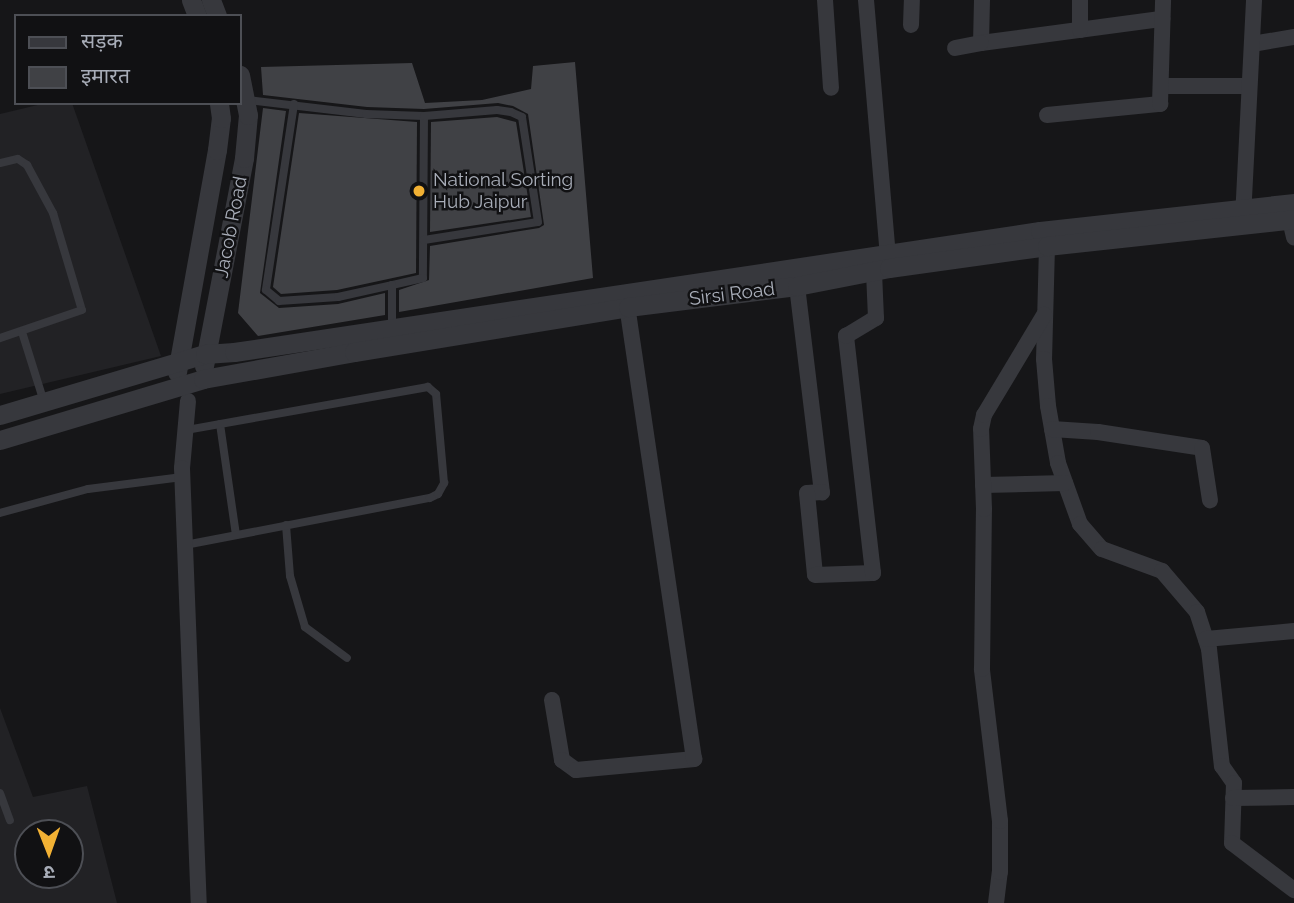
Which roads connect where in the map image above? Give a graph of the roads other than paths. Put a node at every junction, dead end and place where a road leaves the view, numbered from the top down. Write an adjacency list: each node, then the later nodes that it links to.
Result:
1 (824, 0): 18 (street)
2 (866, 0): 29 (street)
3 (912, 0): 9 (street)
4 (982, 0): 12 (street)
5 (1080, 0): 10 (street)
6 (1163, 0): 8 (street)
7 (1254, 0): 13 (street)
8 (1163, 19): 10 (street); 16 (street)
9 (911, 25)
10 (1080, 30): 12 (street)
11 (1294, 37): 13 (street)
12 (981, 43): 14 (street)
13 (1252, 44): 17 (street)
14 (955, 48)
15 (242, 82): 19 (street, Jacob Road)
16 (1161, 86): 17 (street); 22 (street)
17 (1249, 86): 25 (street)
18 (831, 88)
19 (247, 100): 20 (lane); 37 (street, Jacob Road)
20 (295, 104): 23 (lane); 30 (lane)
21 (219, 105): 38 (street, Jacob Road)
22 (1047, 115)
23 (424, 116): 27 (lane); 27 (lane)
24 (0, 163): 35 (lane)
25 (1243, 217): 26 (street, Sirsi Road); 28 (street, Sirsi Road); 29 (street, Sirsi Road)
26 (1293, 220)
27 (424, 240): 30 (lane)
28 (1047, 246): 29 (street, Sirsi Road); 33 (street)
29 (884, 265): 31 (street, Sirsi Road); 31 (street); 32 (street, Sirsi Road)
30 (392, 285): 34 (lane)
31 (797, 286): 32 (street, Sirsi Road)
32 (626, 299): 34 (street, Sirsi Road); 39 (street, Sirsi Road); 58 (street)
33 (1046, 312): 44 (street); 49 (street)
34 (393, 327): 37 (street, Sirsi Road)
35 (22, 332): 36 (lane); 41 (lane)
36 (0, 338)
37 (205, 354): 38 (street, Sirsi Road); 39 (street, Jacob Road)
38 (179, 360): 40 (street, Jacob Road); 41 (street, Sirsi Road)
39 (203, 379): 40 (street, Sirsi Road)
40 (180, 395): 45 (street); 46 (street, Sirsi Road)
41 (44, 404): 42 (street, Sirsi Road)
42 (0, 415)
43 (220, 424): 45 (lane); 52 (lane); 53 (lane)
44 (1052, 429): 48 (street); 50 (street)
45 (186, 430): 47 (street)
46 (0, 440)
47 (182, 477): 51 (lane); 54 (street)
48 (1065, 483): 49 (street); 56 (street)
49 (983, 485): 65 (street)
50 (1210, 500)
51 (0, 513)
52 (286, 526): 53 (lane); 57 (lane)
53 (236, 535): 54 (lane)
54 (185, 545): 64 (street)
55 (1294, 631): 56 (street)
56 (1206, 639): 61 (street)
57 (347, 658)
58 (552, 700)
59 (0, 793): 62 (lane)
60 (1294, 797): 61 (street)
61 (1233, 798): 63 (street)
62 (10, 820)
63 (1294, 890)
64 (199, 903)
65 (996, 903)

